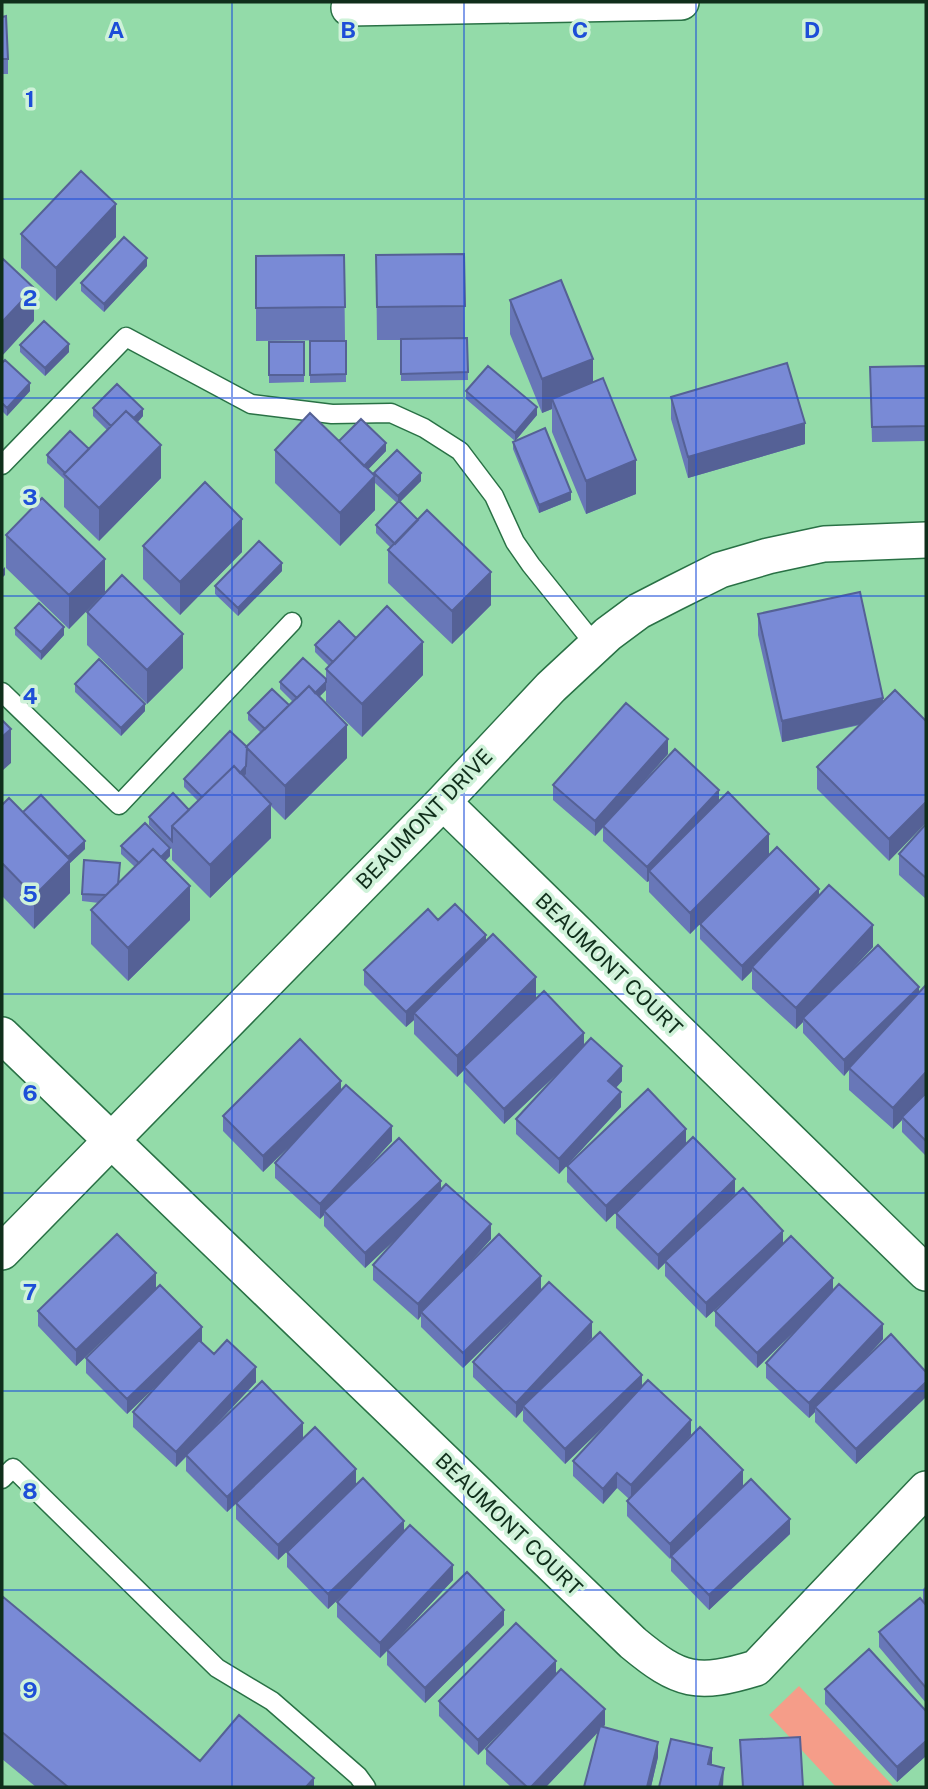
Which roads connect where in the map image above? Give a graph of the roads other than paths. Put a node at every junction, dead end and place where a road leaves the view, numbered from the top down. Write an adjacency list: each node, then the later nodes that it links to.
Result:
1 (681, 2): 2 (street)
2 (349, 8)
3 (2, 466): 6 (lane)
4 (926, 540): 6 (street, BEAUMONT DRIVE)
5 (292, 622): 7 (lane)
6 (596, 646): 8 (street, BEAUMONT DRIVE)
7 (2, 692)
8 (443, 802): 10 (street, BEAUMONT DRIVE); 12 (street, BEAUMONT COURT)
9 (2, 1035): 10 (street)
10 (110, 1140): 11 (street, BEAUMONT DRIVE); 14 (street, BEAUMONT COURT)
11 (2, 1252)
12 (926, 1273)
13 (5, 1468): 15 (lane)
14 (926, 1489)
15 (366, 1787)

